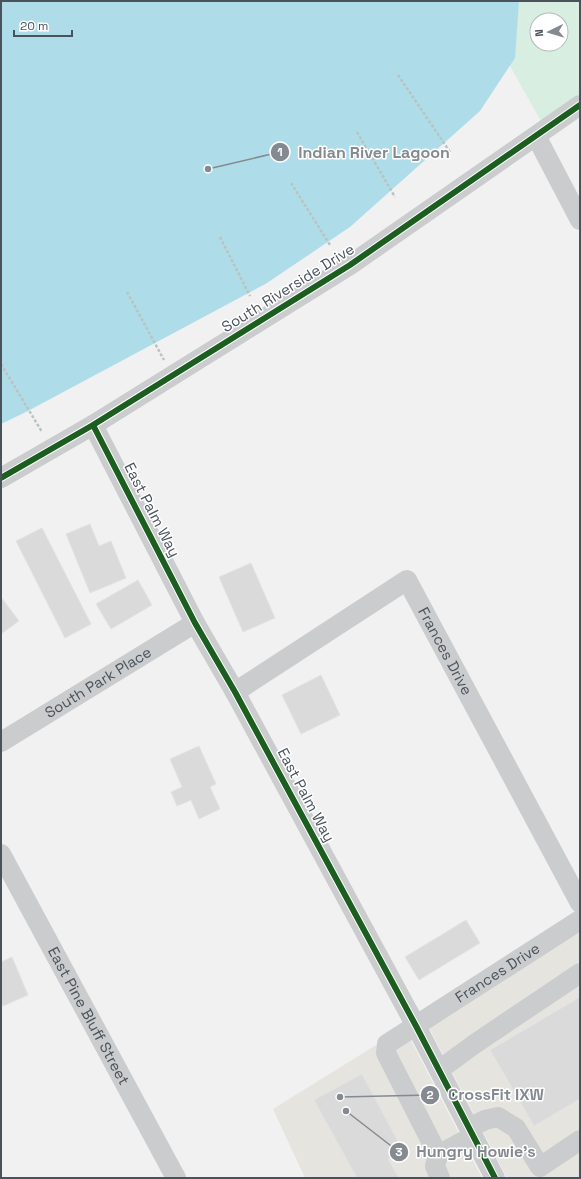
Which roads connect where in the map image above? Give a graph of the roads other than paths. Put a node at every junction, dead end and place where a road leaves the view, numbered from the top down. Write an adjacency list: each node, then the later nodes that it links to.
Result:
1 (580, 105): 2 (street, South Riverside Drive)
2 (536, 136): 3 (street); 4 (street, South Riverside Drive)
3 (580, 220)
4 (93, 425): 5 (street, South Riverside Drive); 6 (street, East Palm Way)
5 (1, 478)
6 (196, 623): 7 (street, East Palm Way); 8 (street, South Park Place)
7 (235, 692): 10 (street, Frances Drive); 13 (street, East Palm Way)
8 (1, 742)
9 (1, 854): 18 (street, East Pine Bluff Street)
10 (580, 903)
11 (580, 920): 13 (street, Frances Drive)
12 (580, 973): 14 (street)
13 (416, 1026): 14 (street, East Palm Way); 17 (street, Frances Drive)
14 (439, 1070): 15 (street, East Palm Way)
15 (471, 1132): 16 (street); 17 (street); 20 (street, East Palm Way)
16 (580, 1140)
17 (438, 1155): 19 (street)
18 (176, 1178)
19 (440, 1178)
20 (495, 1178)

